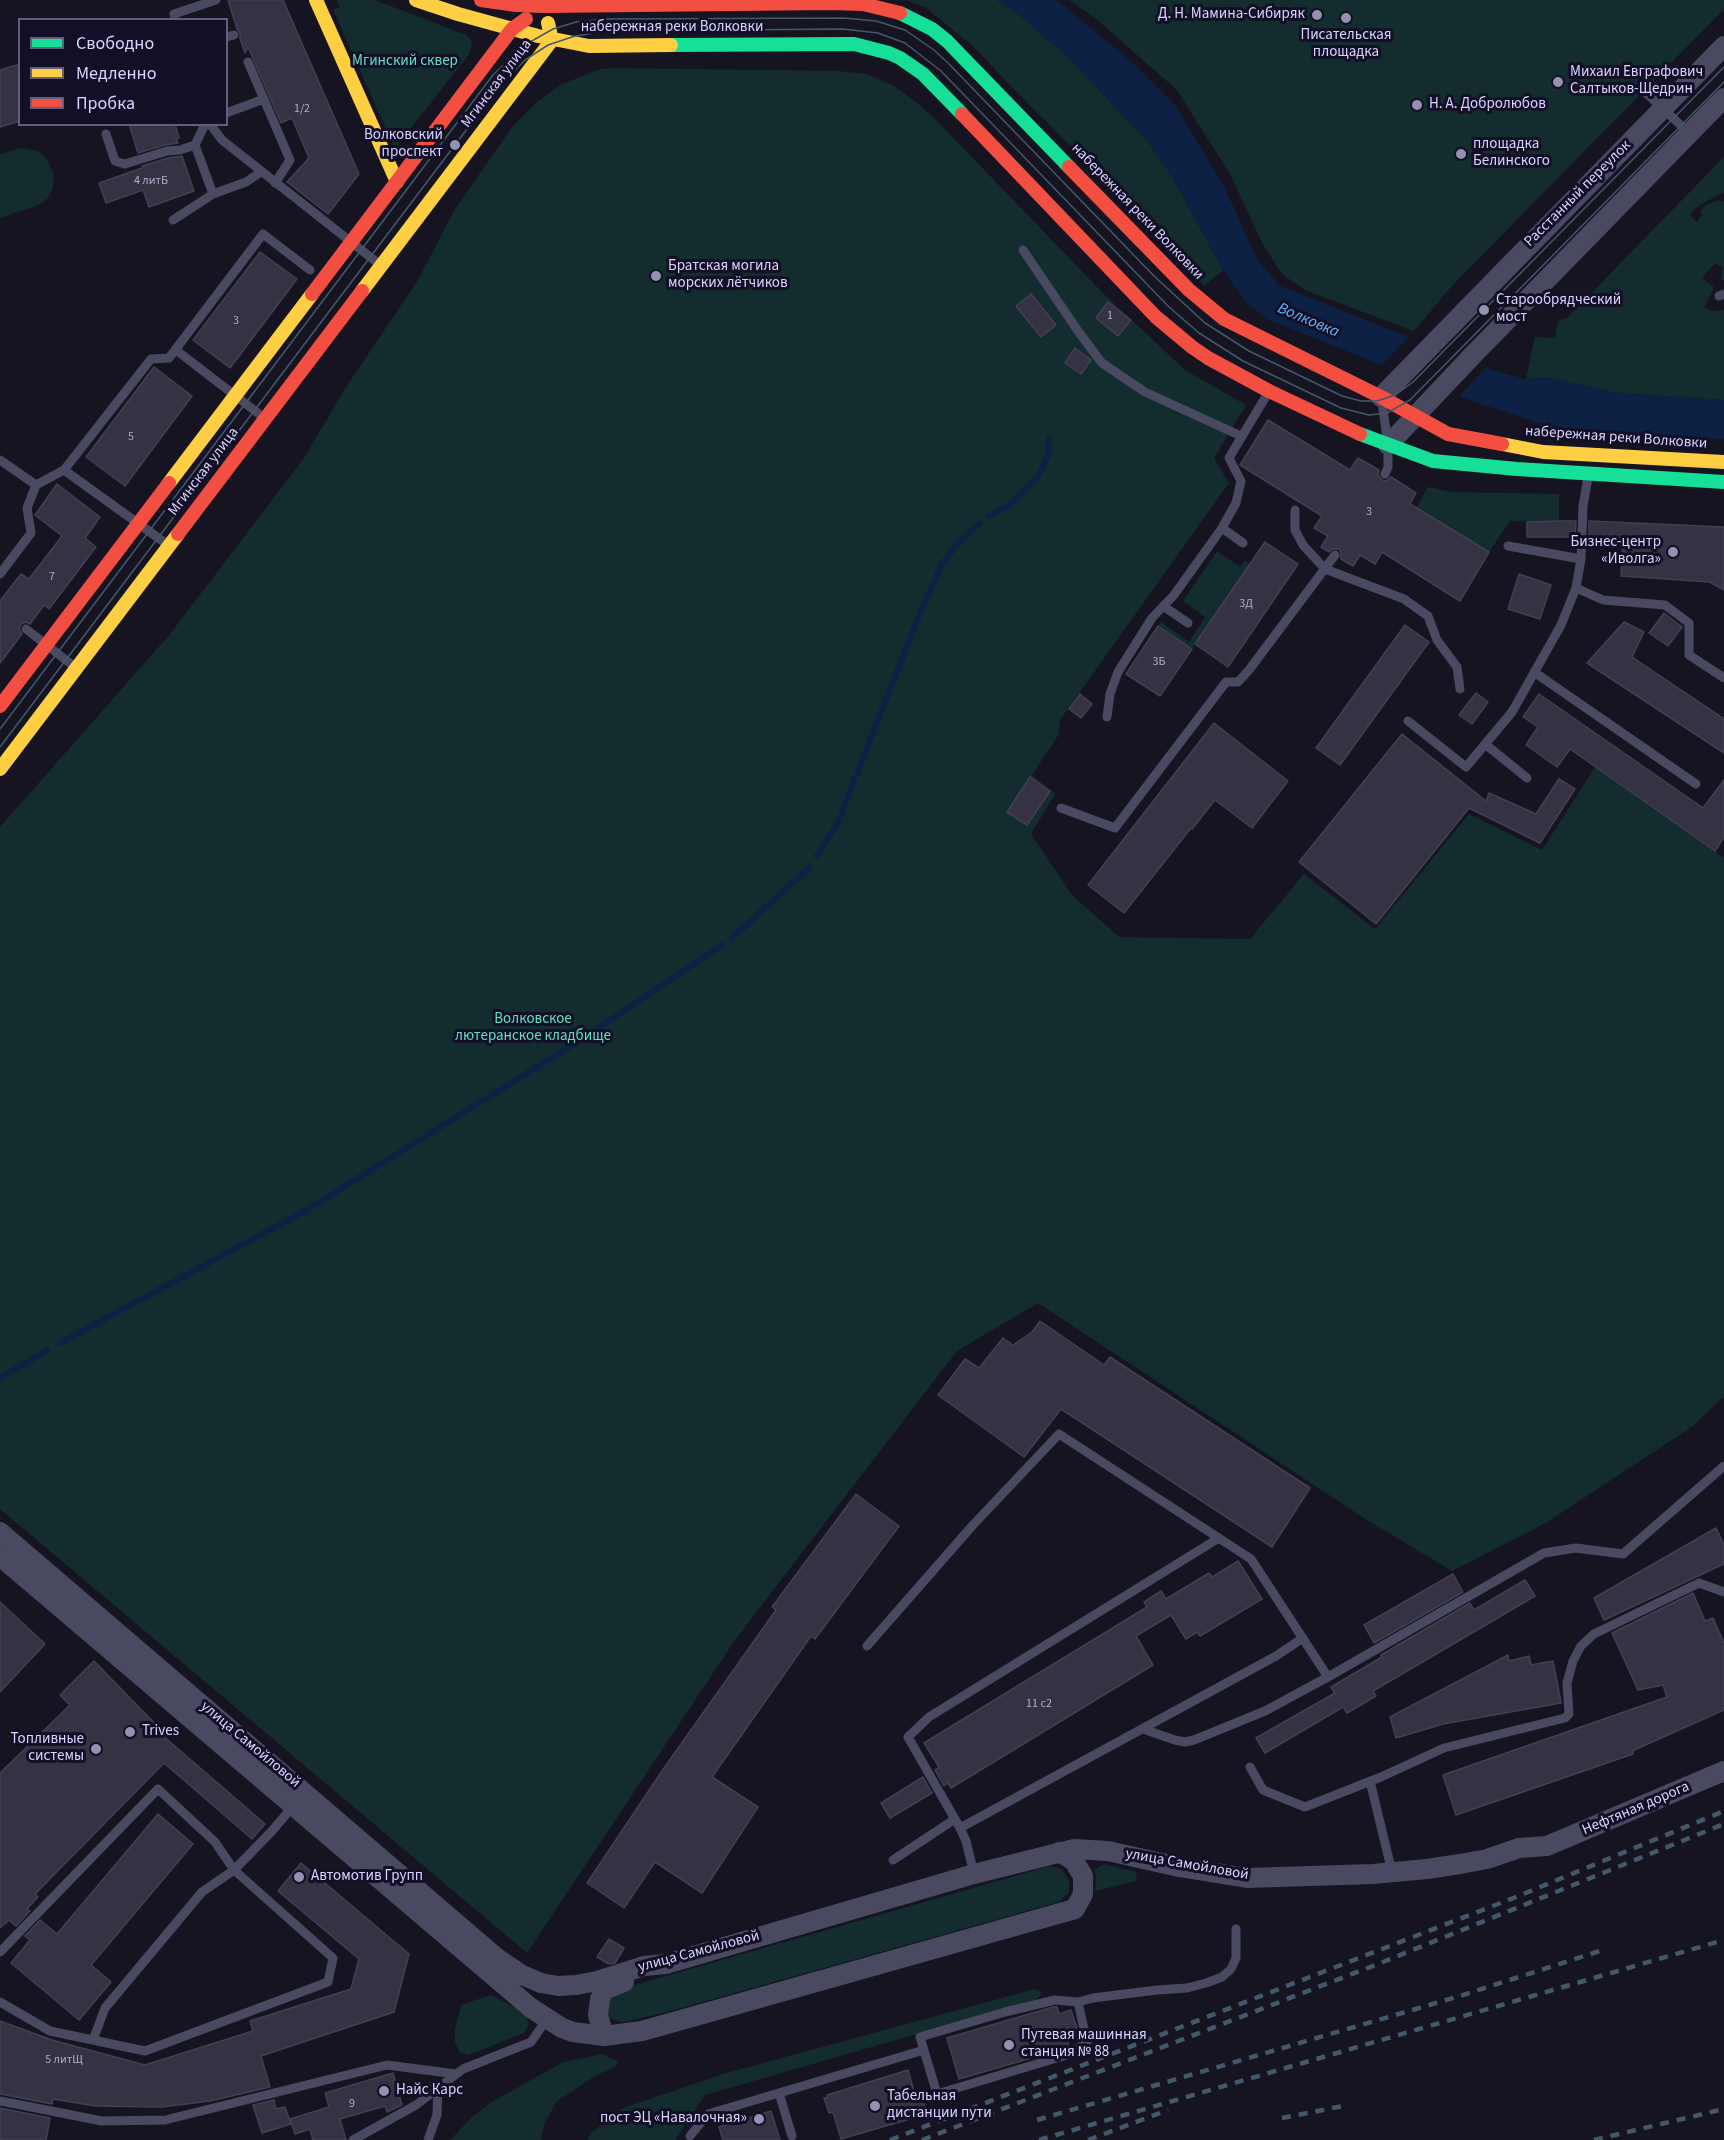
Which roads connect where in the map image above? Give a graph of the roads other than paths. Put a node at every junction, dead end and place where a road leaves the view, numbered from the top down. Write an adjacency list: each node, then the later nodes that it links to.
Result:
1 (216, 0): 6 (lane)
2 (316, 0): 22 (street)
3 (416, 0): 7 (street)
4 (482, 0): 5 (street)
5 (544, 6): 7 (street, Мгинская улица); 8 (street, Мгинская улица); 33 (street, набережная реки Волковки)
6 (175, 18)
7 (512, 29): 8 (street); 22 (street, Мгинская улица)
8 (552, 40): 28 (street, Мгинская улица); 31 (street, набережная реки Волковки)
9 (1724, 46): 14 (street, Расстанный переулок)
10 (248, 62): 13 (lane)
11 (1644, 91): 14 (lane)
12 (1724, 98): 18 (street)
13 (264, 99): 15 (lane); 23 (lane)
14 (1663, 109): 18 (lane); 33 (street, Расстанный переулок)
15 (228, 112)
16 (204, 126): 20 (lane)
17 (212, 126): 21 (lane)
18 (1689, 133): 34 (street)
19 (105, 134): 20 (lane)
20 (195, 145): 24 (lane)
21 (261, 172): 23 (lane); 24 (lane)
22 (396, 182): 26 (street, Мгинская улица)
23 (275, 183): 26 (lane)
24 (213, 194): 25 (lane)
25 (173, 220)
26 (351, 242): 28 (lane); 32 (street, Мгинская улица)
27 (1023, 250): 36 (lane)
28 (381, 265): 35 (street, Мгинская улица)
29 (310, 270): 30 (lane)
30 (176, 350): 32 (lane); 41 (lane)
31 (1269, 391): 36 (lane); 37 (street, набережная реки Волковки)
32 (235, 395): 35 (lane); 47 (street, Мгинская улица)
33 (1381, 397): 34 (street, набережная реки Волковки); 37 (lane)
34 (1415, 417): 37 (street); 38 (street, набережная реки Волковки)
35 (265, 418): 50 (street, Мгинская улица)
36 (1241, 436): 48 (lane)
37 (1388, 445): 42 (lane); 43 (street, набережная реки Волковки)
38 (1590, 454): 40 (street, набережная реки Волковки); 43 (lane)
39 (0, 460): 45 (lane)
40 (1724, 462)
41 (64, 470): 45 (lane); 47 (lane)
42 (1385, 474)
43 (1588, 474): 44 (street, набережная реки Волковки); 53 (lane)
44 (1724, 482)
45 (36, 485): 55 (lane)
46 (1295, 510): 54 (lane)
47 (139, 523): 50 (lane); 60 (street, Мгинская улица)
48 (1222, 528): 49 (lane); 57 (lane)
49 (1243, 543)
50 (169, 546): 61 (street, Мгинская улица)
51 (1508, 546): 53 (lane)
52 (1335, 555): 54 (lane)
53 (1581, 559): 56 (lane)
54 (1325, 569): 64 (lane); 72 (lane)
55 (0, 574)
56 (1576, 588): 62 (lane); 63 (lane)
57 (1163, 606): 58 (lane); 66 (lane)
58 (1188, 623)
59 (26, 629): 60 (lane)
60 (46, 645): 61 (lane); 65 (street, Мгинская улица)
61 (77, 668): 69 (street, Мгинская улица)
62 (1534, 672): 68 (lane); 71 (lane)
63 (1724, 678)
64 (1460, 689)
65 (0, 706)
66 (1107, 717)
67 (1408, 721): 68 (lane)
68 (1485, 744): 70 (lane)
69 (0, 769)
70 (1527, 778)
71 (1696, 784)
72 (1060, 808)
73 (1724, 1466): 80 (lane)
74 (0, 1532): 85 (street, улица Самойловой)
75 (1219, 1538): 78 (lane); 79 (lane); 86 (lane)
76 (0, 1556): 85 (street, улица Самойловой)
77 (1724, 1593): 84 (lane)
78 (1303, 1638): 80 (lane); 81 (lane)
79 (867, 1646)
80 (1328, 1677): 81 (lane)
81 (1143, 1729): 86 (lane)
82 (1250, 1767): 84 (lane)
83 (1724, 1772): 87 (street, Нефтяная дорога)
84 (1370, 1781): 91 (lane)
85 (299, 1799): 90 (lane); 95 (street, улица Самойловой); 98 (street, улица Самойловой)
86 (958, 1823): 89 (lane); 92 (lane)
87 (1547, 1846): 91 (street, улица Самойловой)
88 (1059, 1851): 91 (street, улица Самойловой); 92 (street, улица Самойловой); 99 (street, улица Самойловой)
89 (893, 1860)
90 (234, 1870): 94 (lane); 100 (lane); 100 (lane)
91 (1392, 1872)
92 (974, 1874): 95 (street, улица Самойловой)
93 (1236, 1929): 97 (lane)
94 (0, 1952)
95 (666, 1964): 99 (street)
96 (0, 2002): 100 (lane)
97 (1078, 2002): 101 (lane); 101 (lane)
98 (547, 2019): 99 (street, улица Самойловой); 102 (lane)
99 (604, 2036)
100 (93, 2040)
101 (924, 2050): 104 (lane)
102 (456, 2074): 103 (lane); 105 (lane)
103 (438, 2087): 108 (lane); 109 (lane)
104 (779, 2093): 106 (lane); 107 (lane)
105 (0, 2101)
106 (690, 2136)
107 (792, 2136)
108 (353, 2140)
109 (428, 2140)

